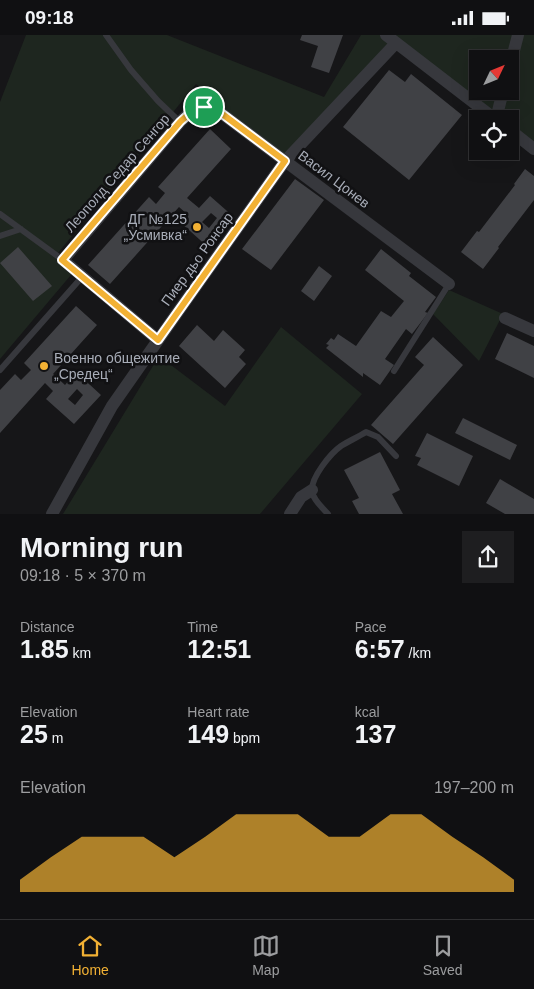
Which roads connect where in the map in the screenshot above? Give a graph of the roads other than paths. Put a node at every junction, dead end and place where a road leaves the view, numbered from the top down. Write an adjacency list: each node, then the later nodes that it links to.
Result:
1 (106, 35): 7 (lane)
2 (518, 35): 4 (street)
3 (391, 39): 6 (street); 10 (street, Пиер дьо Ронсар)
4 (514, 50)
5 (198, 108): 7 (street, Леополд Седар Сенгор); 10 (street, Васил Цонев)
6 (484, 110)
7 (180, 122): 14 (street, Леополд Седар Сенгор)
8 (519, 137): 9 (street)
9 (534, 149)
10 (285, 161): 16 (street, Васил Цонев); 19 (street, Пиер дьо Ронсар)
11 (0, 214): 12 (lane)
12 (21, 229): 13 (lane); 14 (lane)
13 (0, 236)
14 (62, 260): 15 (street)
15 (82, 277): 19 (street); 20 (lane)
16 (449, 284): 21 (lane)
17 (505, 317): 18 (street)
18 (534, 331)
19 (158, 340): 24 (street, Пиер дьо Ронсар)
20 (0, 371)
21 (394, 371)
22 (396, 457): 23 (lane)
23 (312, 490): 25 (street); 26 (lane)
24 (52, 514)
25 (290, 514)
26 (328, 514)

